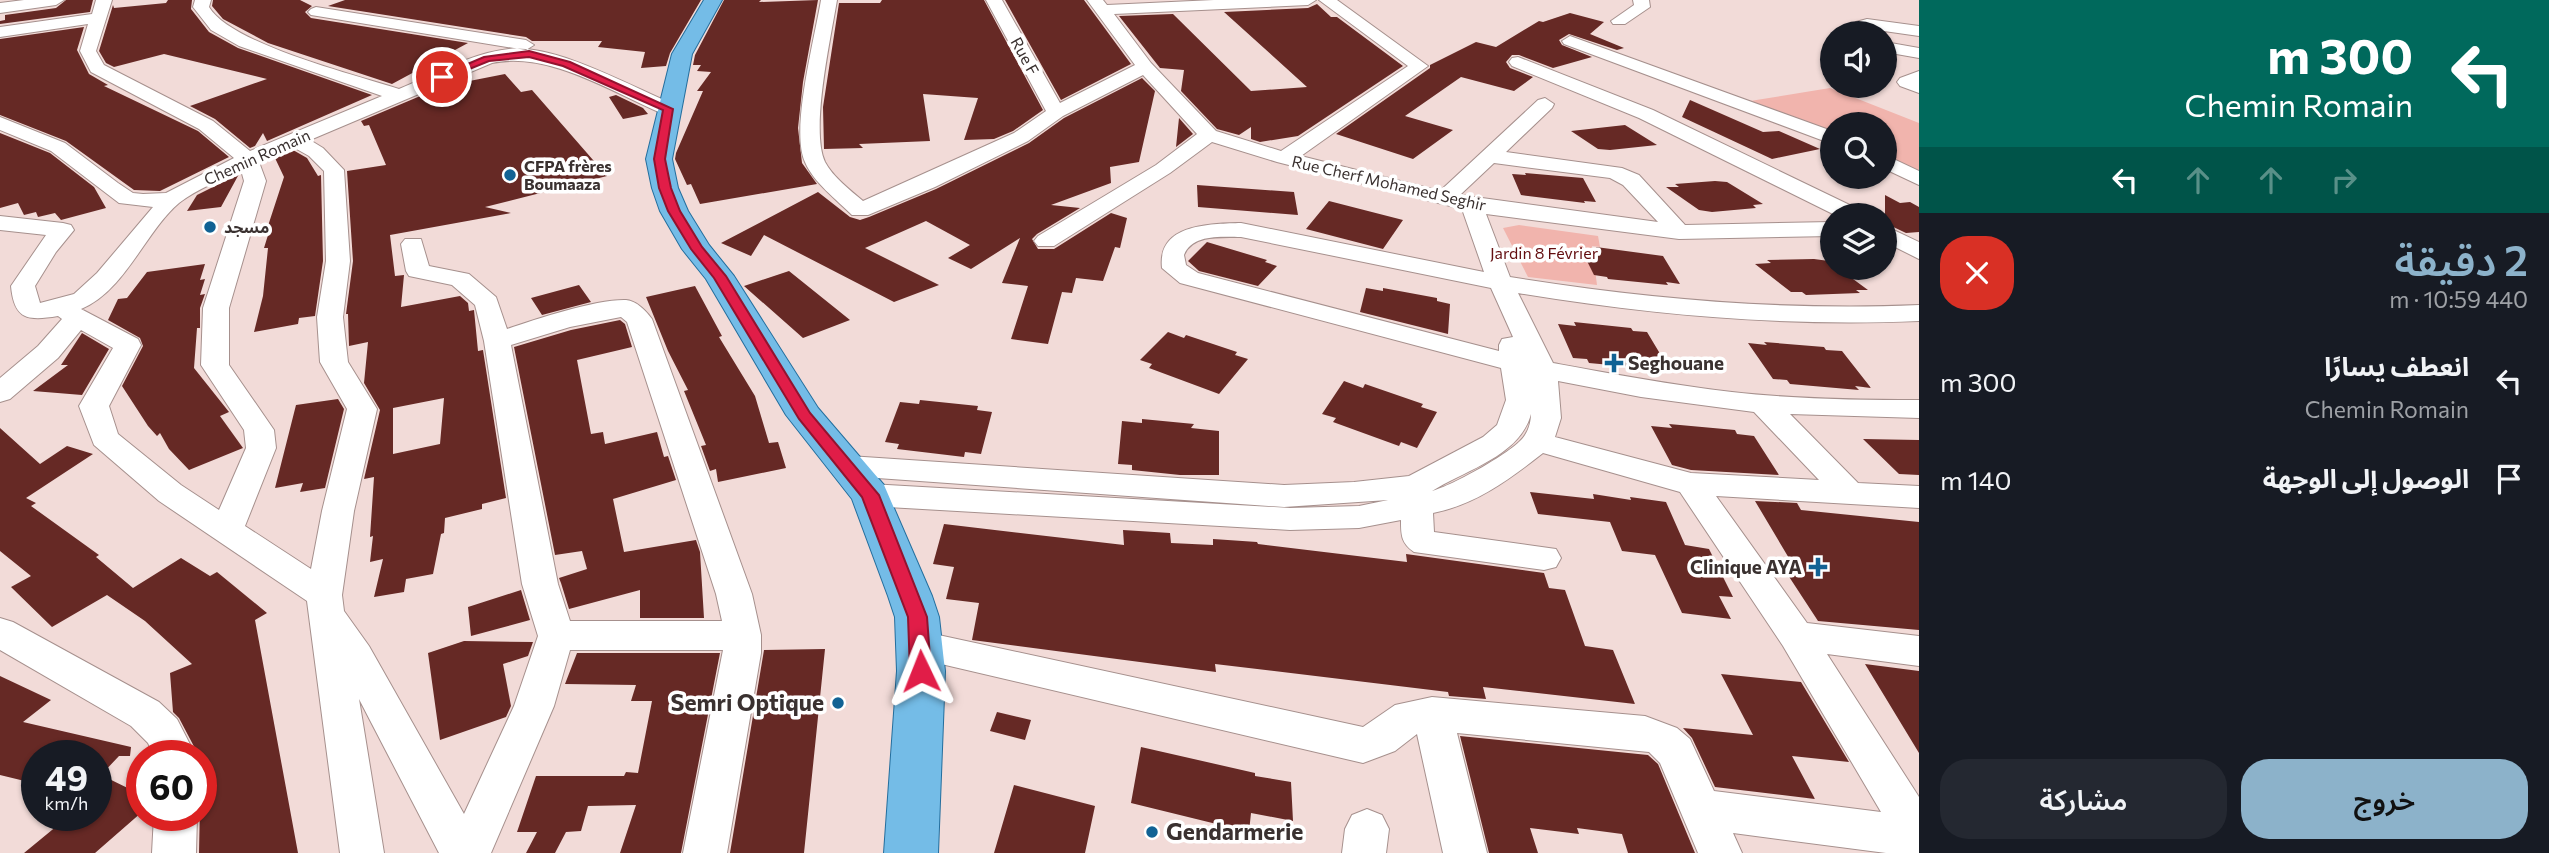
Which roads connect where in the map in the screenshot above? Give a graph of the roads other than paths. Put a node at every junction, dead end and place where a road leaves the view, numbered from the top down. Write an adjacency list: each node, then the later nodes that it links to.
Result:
1 (56, 0): 10 (street)
2 (203, 0): 27 (street)
3 (713, 0): 28 (main road)
4 (829, 0): 30 (street)
5 (994, 0): 30 (street, Rue F)
6 (1308, 0): 9 (street)
7 (1327, 0): 36 (street)
8 (1641, 0): 13 (street)
9 (1099, 5): 24 (street, Rue Cherf Mohamed Seghir)
10 (0, 8)
11 (102, 9): 16 (street); 37 (street)
12 (316, 12): 21 (street)
13 (1619, 21)
14 (1897, 28): 15 (street)
15 (1919, 31)
16 (0, 32)
17 (1570, 41): 22 (street)
18 (1897, 49): 19 (street)
19 (1919, 52)
20 (1518, 62): 42 (street)
21 (608, 64)
22 (1661, 65): 23 (street); 32 (street)
23 (1686, 66)
24 (1145, 67): 30 (street); 33 (street, Rue Cherf Mohamed Seghir)
25 (1919, 76): 26 (street)
26 (1919, 88)
27 (397, 95): 28 (street, Chemin Romain); 34 (street, Chemin Romain)
28 (667, 95): 60 (main road)
29 (1545, 104): 35 (street)
30 (1056, 112)
31 (0, 123): 40 (street)
32 (1820, 133)
33 (1209, 135): 36 (street, Rue Cherf Mohamed Seghir); 48 (street)
34 (294, 140): 37 (street, Chemin Romain); 67 (street)
35 (1488, 156): 41 (street); 46 (street)
36 (1284, 158): 41 (street, Rue Cherf Mohamed Seghir)
37 (248, 159): 40 (street, Chemin Romain); 65 (street)
38 (1897, 167): 39 (street)
39 (1919, 179)
40 (171, 199): 52 (street, Chemin Romain)
41 (1444, 199): 43 (street, Rue Cherf Mohamed Seghir)
42 (1829, 203)
43 (1472, 205): 46 (street, Rue Cherf Mohamed Seghir); 51 (street)
44 (0, 223): 52 (street, Chemin Romain)
45 (1820, 229): 46 (street, Rue Cherf Mohamed Seghir)
46 (1679, 232)
47 (1897, 240): 50 (street)
48 (1046, 241)
49 (413, 244): 54 (street)
50 (1919, 252)
51 (1500, 282): 53 (street); 55 (street); 55 (street)
52 (70, 313): 56 (street); 65 (street)
53 (1919, 313)
54 (497, 341): 69 (street); 70 (street)
55 (1529, 367): 57 (street); 59 (street); 63 (street)
56 (0, 393)
57 (1763, 404): 58 (street); 62 (street)
58 (1919, 409)
59 (1538, 442): 61 (street); 63 (street)
60 (859, 481): 63 (street); 72 (main road)
61 (1691, 484): 62 (street); 71 (street)
62 (1848, 492): 64 (street)
63 (1416, 496): 66 (street)
64 (1919, 497)
65 (227, 530): 67 (street)
66 (1544, 558)
67 (326, 604): 80 (street); 81 (street)
68 (0, 632): 75 (street)
69 (743, 635): 70 (street); 83 (street)
70 (556, 636): 82 (street)
71 (1796, 636): 73 (street); 78 (street)
72 (920, 646): 74 (street); 84 (main road)
73 (1919, 651)
74 (1432, 714): 76 (street); 85 (street)
75 (167, 740)
76 (1702, 809): 78 (street); 86 (street)
77 (175, 831): 79 (street)
78 (1919, 836)
79 (174, 853)
80 (362, 853)
81 (462, 853)
82 (469, 853)
83 (705, 853)
84 (911, 853)
85 (1465, 853)
86 (1720, 853)

